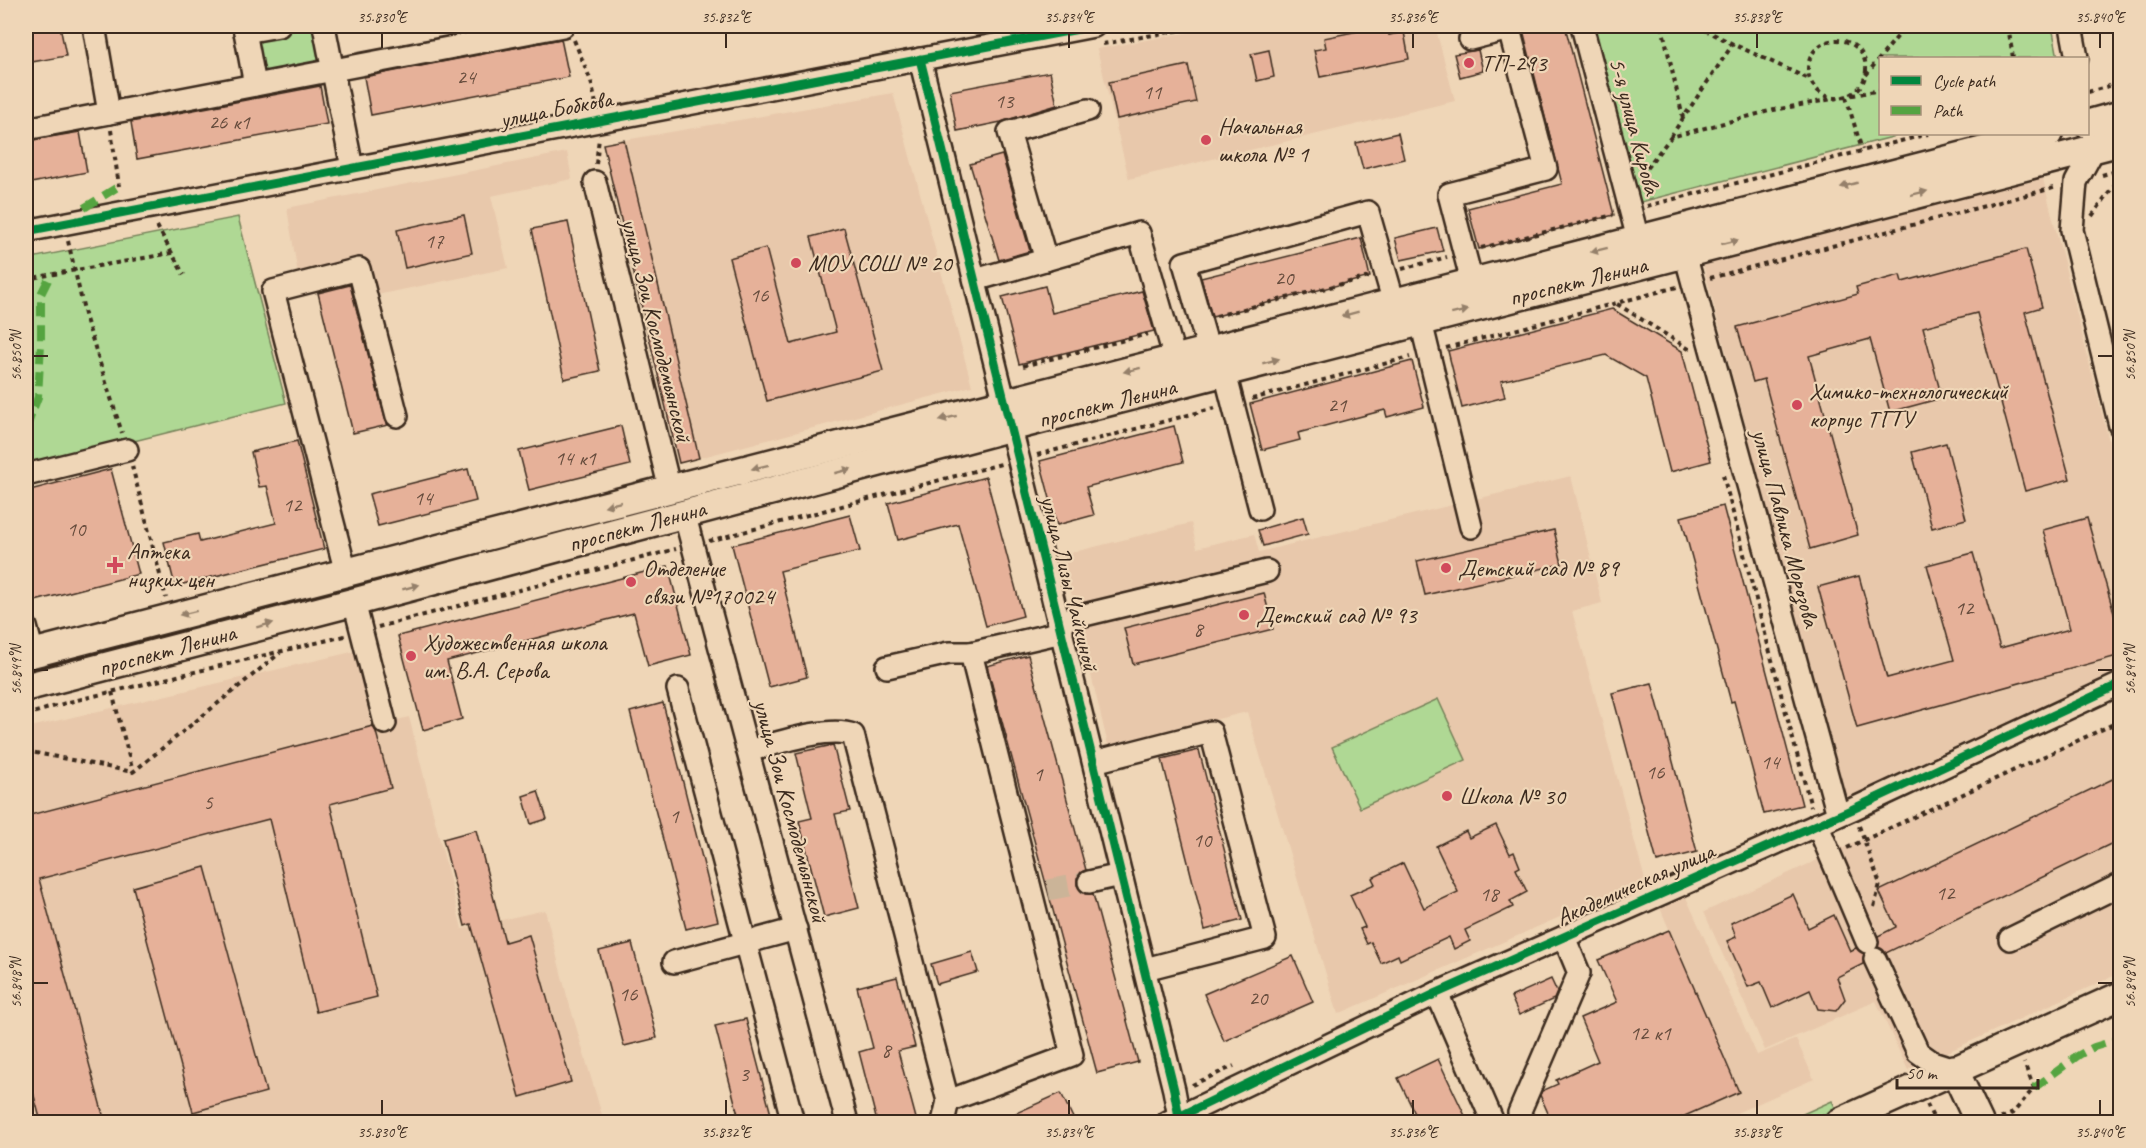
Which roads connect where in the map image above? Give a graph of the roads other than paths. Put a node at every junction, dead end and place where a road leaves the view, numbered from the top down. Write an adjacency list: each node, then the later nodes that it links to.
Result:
1 (94, 26): 15 (street)
2 (279, 26): 8 (street)
3 (324, 26): 12 (street)
4 (562, 26): 12 (street)
5 (1094, 26): 11 (street, улица Бобкова)
6 (1582, 26): 27 (street, 5-я улица Кирова)
7 (2071, 26): 10 (street)
8 (245, 29): 13 (street)
9 (1470, 39): 32 (street)
10 (2077, 57)
11 (920, 59): 23 (street, улица Бобкова); 31 (street, улица Лизы Чайкиной)
12 (333, 70): 13 (street); 23 (street)
13 (255, 85): 15 (street)
14 (1088, 110): 29 (street)
15 (109, 113): 18 (street)
16 (2121, 115): 17 (main road, проспект Ленина)
17 (2090, 127): 22 (main road, проспект Ленина)
18 (26, 129)
19 (2044, 135): 25 (main road, проспект Ленина, one-way to 25)
20 (2064, 135): 28 (main road, проспект Ленина, one-way to 20)
21 (2088, 135): 40 (street)
22 (2121, 142)
23 (352, 168): 26 (street, улица Бобкова)
24 (595, 182): 43 (street, улица Зои Космодемьянской)
25 (1694, 225): 27 (main road, проспект Ленина); 28 (main road)
26 (26, 231)
27 (1638, 239): 30 (main road); 32 (main road, проспект Ленина, one-way to 32)
28 (1685, 254): 30 (main road, проспект Ленина); 61 (street, улица Павлика Морозова)
29 (1046, 260): 31 (street); 36 (street)
30 (1624, 270): 34 (main road, проспект Ленина, one-way to 30)
31 (975, 280): 38 (street, улица Лизы Чайкиной)
32 (1472, 282): 33 (main road, проспект Ленина)
33 (1394, 303): 35 (main road, проспект Ленина, one-way to 35); 35 (street)
34 (1421, 322): 37 (main road, проспект Ленина, one-way to 34); 46 (street)
35 (1209, 351): 36 (main road, проспект Ленина)
36 (1175, 359): 38 (main road, проспект Ленина, one-way to 38)
37 (1225, 373): 38 (main road, проспект Ленина); 44 (street)
38 (1008, 415): 43 (main road, проспект Ленина, one-way to 43); 45 (main road, проспект Ленина, one-way to 38); 51 (street, улица Лизы Чайкиной)
39 (397, 416): 48 (street)
40 (2121, 426)
41 (127, 450): 42 (street)
42 (26, 475)
43 (682, 487): 45 (main road); 48 (main road, проспект Ленина, one-way to 48)
44 (1260, 509)
45 (684, 513): 49 (main road, проспект Ленина, one-way to 45); 59 (street, улица Зои Космодемьянской)
46 (1471, 527)
47 (1267, 571): 51 (street)
48 (346, 573): 53 (main road, проспект Ленина, one-way to 53)
49 (354, 602): 56 (main road, проспект Ленина, one-way to 49); 58 (street)
50 (26, 627): 53 (street)
51 (1060, 627): 52 (street); 60 (street, улица Лизы Чайкиной)
52 (971, 653): 54 (street); 75 (street)
53 (29, 654)
54 (887, 667)
55 (2121, 684): 61 (street, Академическая улица)
56 (26, 687)
57 (678, 689): 69 (street)
58 (385, 723)
59 (748, 751): 66 (street, улица Зои Космодемьянской); 75 (street)
60 (1094, 762): 63 (street, улица Лизы Чайкиной); 71 (street)
61 (1845, 812): 62 (street, Академическая улица)
62 (1814, 817): 67 (street, Академическая улица); 74 (street)
63 (1121, 875): 64 (street); 71 (street, улица Лизы Чайкиной)
64 (1089, 882)
65 (2121, 885): 68 (street)
66 (796, 929): 69 (street); 79 (street, улица Зои Космодемьянской)
67 (1564, 937): 72 (street, Академическая улица); 82 (street)
68 (2010, 939)
69 (745, 942): 70 (street); 78 (street)
70 (674, 962)
71 (1144, 969): 76 (street, улица Лизы Чайкиной)
72 (1437, 993): 76 (street, Академическая улица); 81 (street)
73 (2121, 996): 74 (main road)
74 (1954, 1069): 77 (main road); 83 (main road)
75 (948, 1101): 80 (street)
76 (1173, 1120)
77 (1988, 1121)
78 (793, 1122)
79 (847, 1122)
80 (943, 1122)
81 (1493, 1122)
82 (1524, 1122)
83 (1840, 1122)

